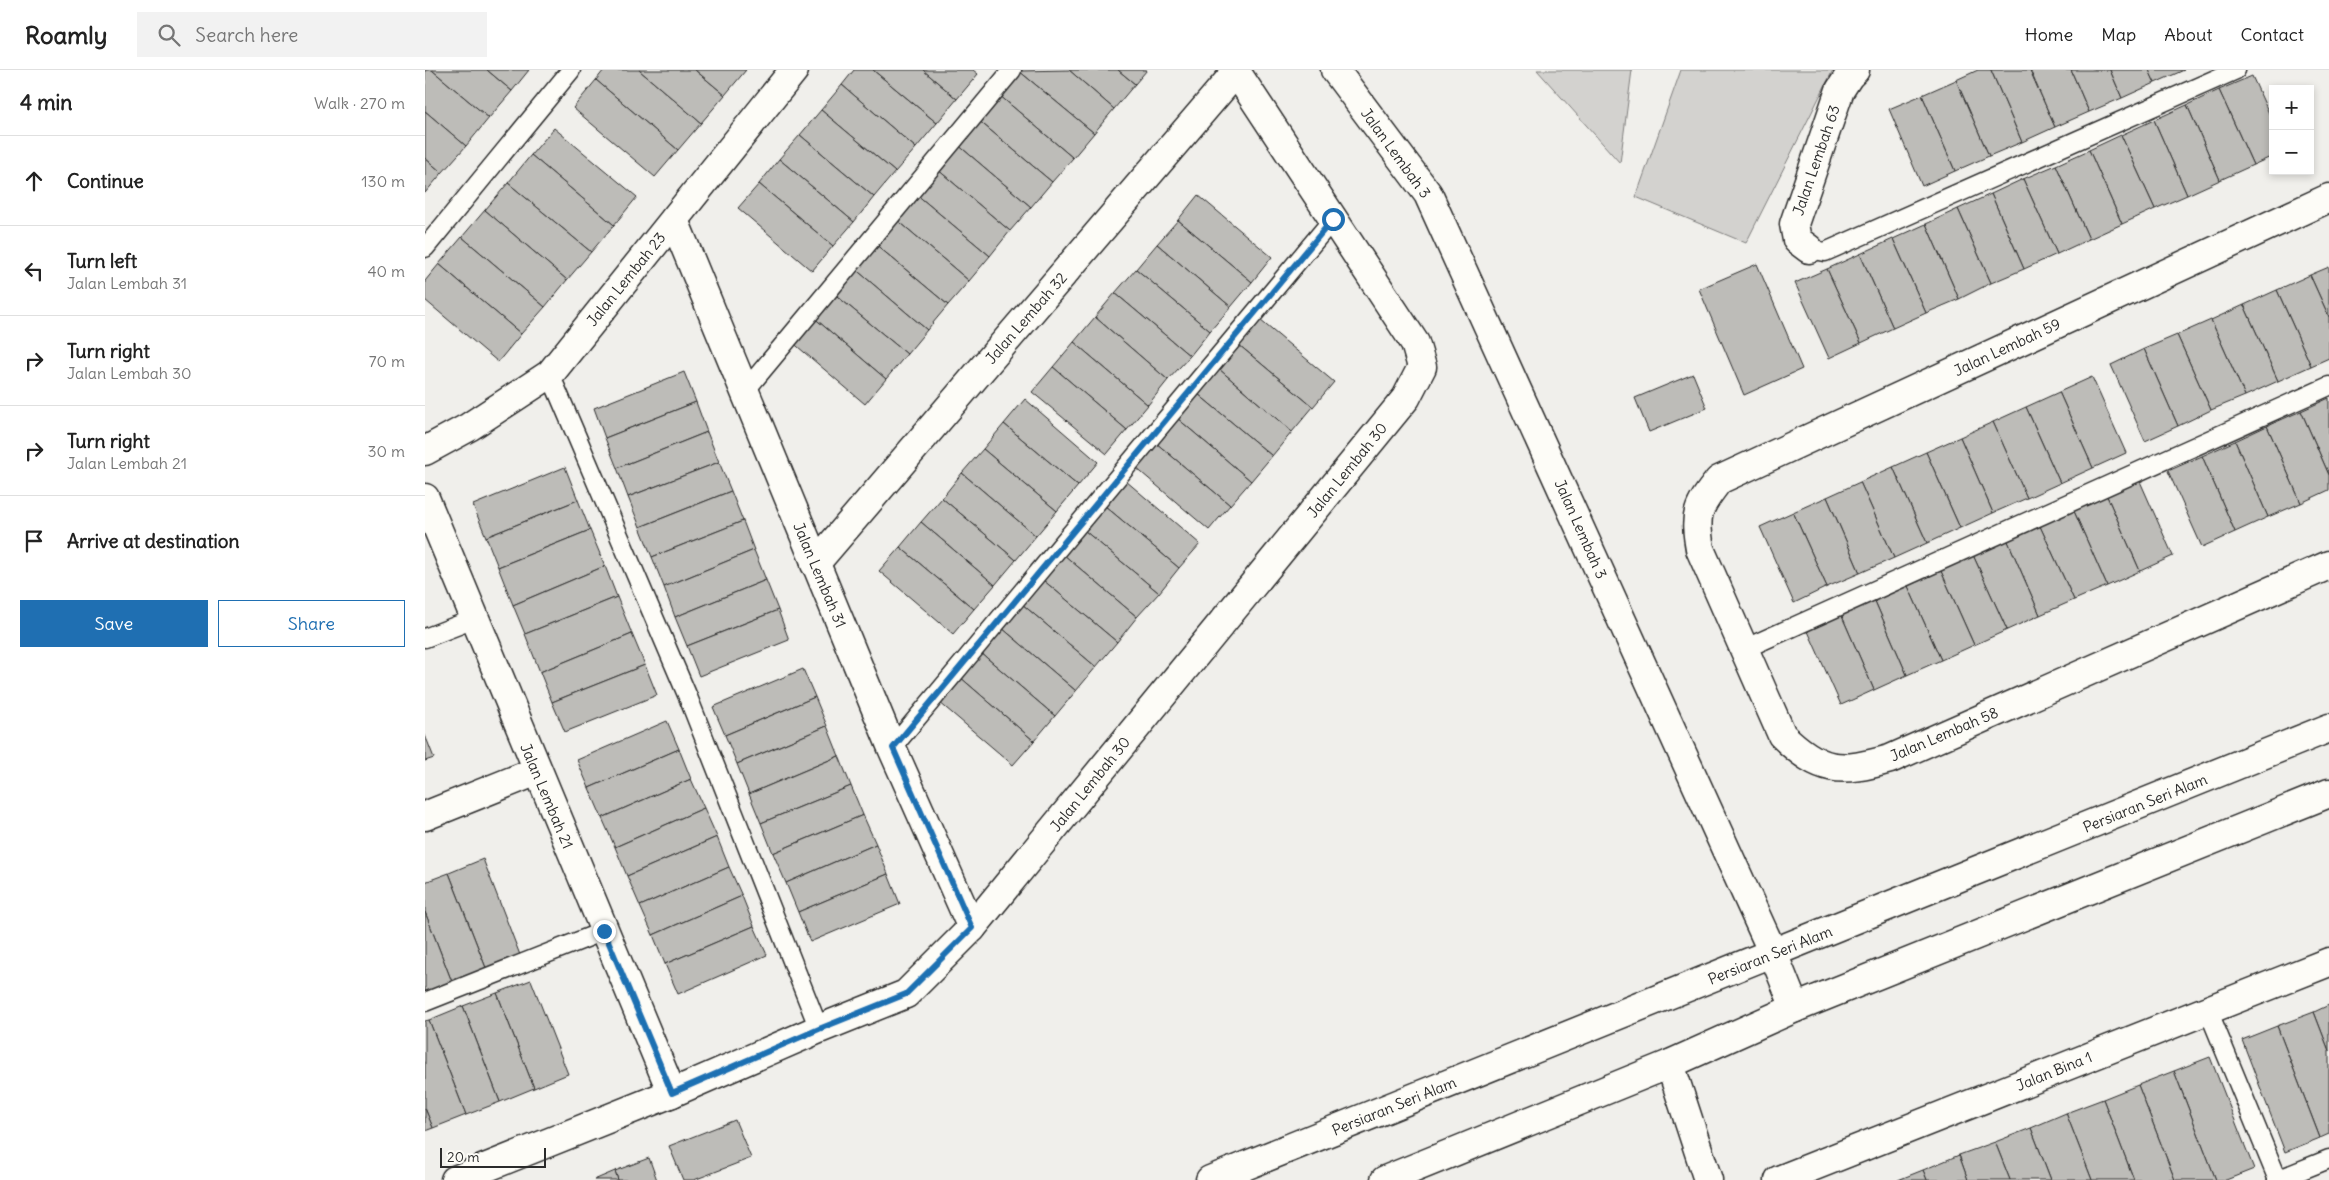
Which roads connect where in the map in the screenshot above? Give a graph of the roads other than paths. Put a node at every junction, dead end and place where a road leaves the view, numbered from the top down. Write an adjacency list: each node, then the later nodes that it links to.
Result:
1 (571, 70): 11 (lane)
2 (794, 70): 10 (street, Jalan Lembah 23)
3 (1012, 70): 15 (lane)
4 (1335, 70): 31 (street, Jalan Lembah 3)
5 (1855, 70): 12 (street, Jalan Lembah 63)
6 (2236, 70): 12 (lane)
7 (1235, 71): 9 (street); 19 (street, Jalan Lembah 32)
8 (2329, 198): 18 (street, Jalan Lembah 59)
9 (1333, 219): 25 (lane); 29 (street, Jalan Lembah 30)
10 (674, 220): 13 (street, Jalan Lembah 23); 15 (street, Jalan Lembah 31)
11 (425, 248)
12 (1809, 249)
13 (550, 374): 16 (street, Jalan Lembah 23); 36 (lane)
14 (2329, 386): 23 (lane)
15 (745, 391): 19 (street, Jalan Lembah 31)
16 (425, 451)
17 (425, 498): 21 (street, Jalan Lembah 21)
18 (1697, 512): 23 (street, Jalan Lembah 58)
19 (815, 564): 25 (street, Jalan Lembah 31)
20 (2329, 565): 23 (street, Jalan Lembah 58)
21 (473, 619): 22 (lane); 26 (street, Jalan Lembah 21)
22 (425, 638)
23 (1744, 648)
24 (2329, 728): 31 (street, Persiaran Seri Alam)
25 (893, 748): 29 (street, Jalan Lembah 31)
26 (537, 771): 28 (street); 30 (street, Jalan Lembah 21)
27 (2329, 793): 34 (street)
28 (425, 816)
29 (972, 928): 36 (street, Jalan Lembah 30)
30 (604, 931): 33 (lane); 38 (street, Jalan Lembah 21)
31 (1773, 953): 34 (street, Jalan Lembah 3); 41 (street, Persiaran Seri Alam)
32 (2329, 962): 35 (street, Jalan Bina 1)
33 (425, 1002)
34 (1795, 1008): 37 (street)
35 (2209, 1010): 44 (street, Jalan Bina 1); 45 (lane)
36 (819, 1029): 38 (street, Jalan Lembah 30)
37 (1670, 1064): 42 (street); 43 (street)
38 (672, 1093): 40 (street, Jalan Lembah 30)
39 (2329, 1159): 45 (lane)
40 (455, 1180)
41 (1210, 1180)
42 (1385, 1180)
43 (1708, 1180)
44 (1779, 1180)
45 (2277, 1180)

